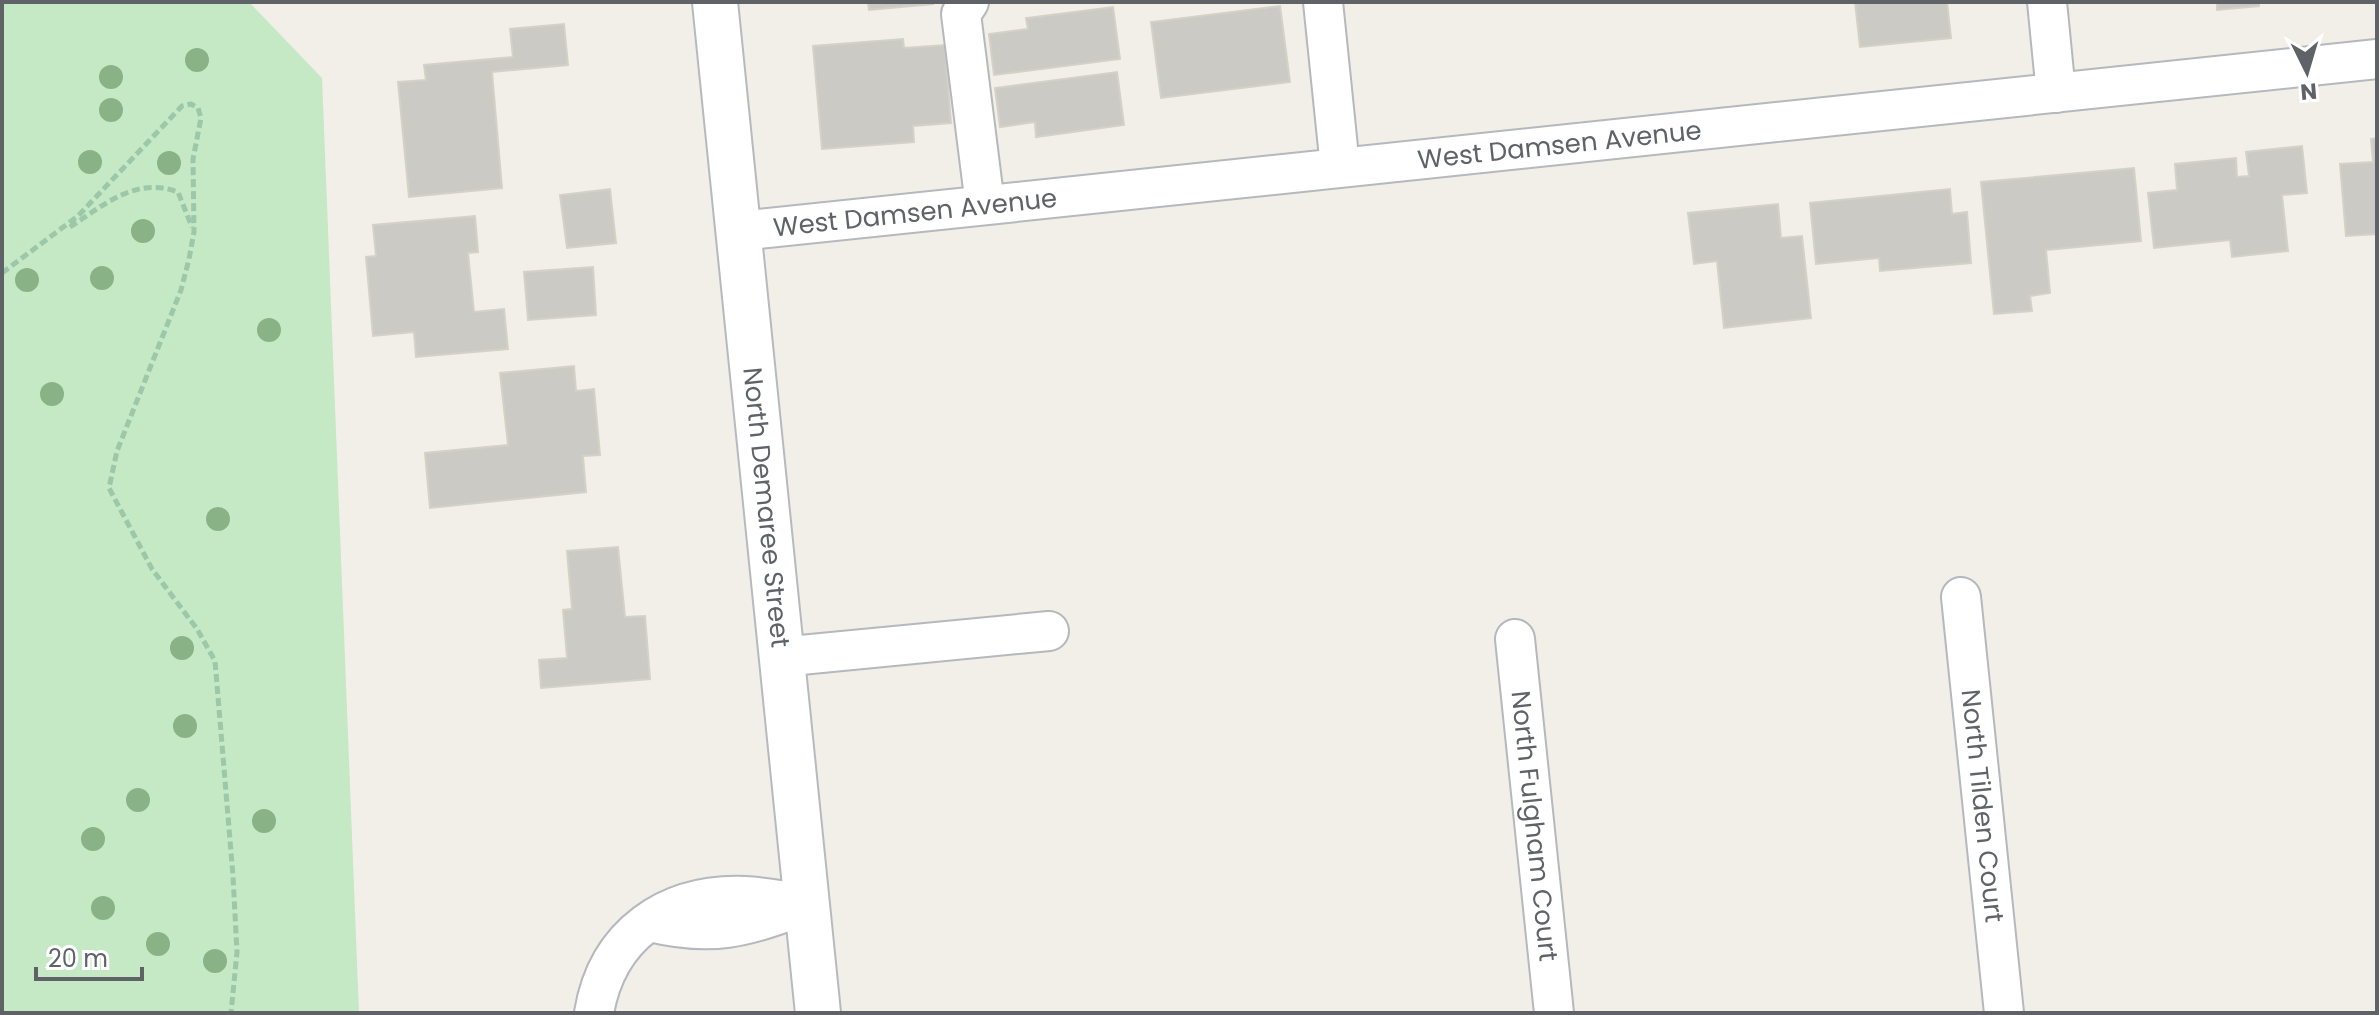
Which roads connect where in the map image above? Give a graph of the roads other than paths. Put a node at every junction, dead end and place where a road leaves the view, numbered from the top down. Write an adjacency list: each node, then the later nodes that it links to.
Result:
1 (715, 2): 9 (main road, North Demaree Street)
2 (969, 2): 8 (street)
3 (1323, 2): 7 (street)
4 (2047, 2): 6 (street)
5 (2377, 59): 6 (street, West Damsen Avenue)
6 (2056, 93): 7 (street, West Damsen Avenue)
7 (1340, 167): 8 (street, West Damsen Avenue)
8 (985, 205): 9 (street, West Damsen Avenue)
9 (740, 231): 13 (main road, North Demaree Street)
10 (1961, 597): 18 (street, North Tilden Court)
11 (1049, 631): 13 (street)
12 (1515, 639): 17 (street, North Fulgham Court)
13 (780, 657): 14 (main road, North Demaree Street)
14 (808, 904): 15 (street); 16 (main road, North Demaree Street)
15 (594, 1013)
16 (818, 1013)
17 (1554, 1013)
18 (2004, 1013)

